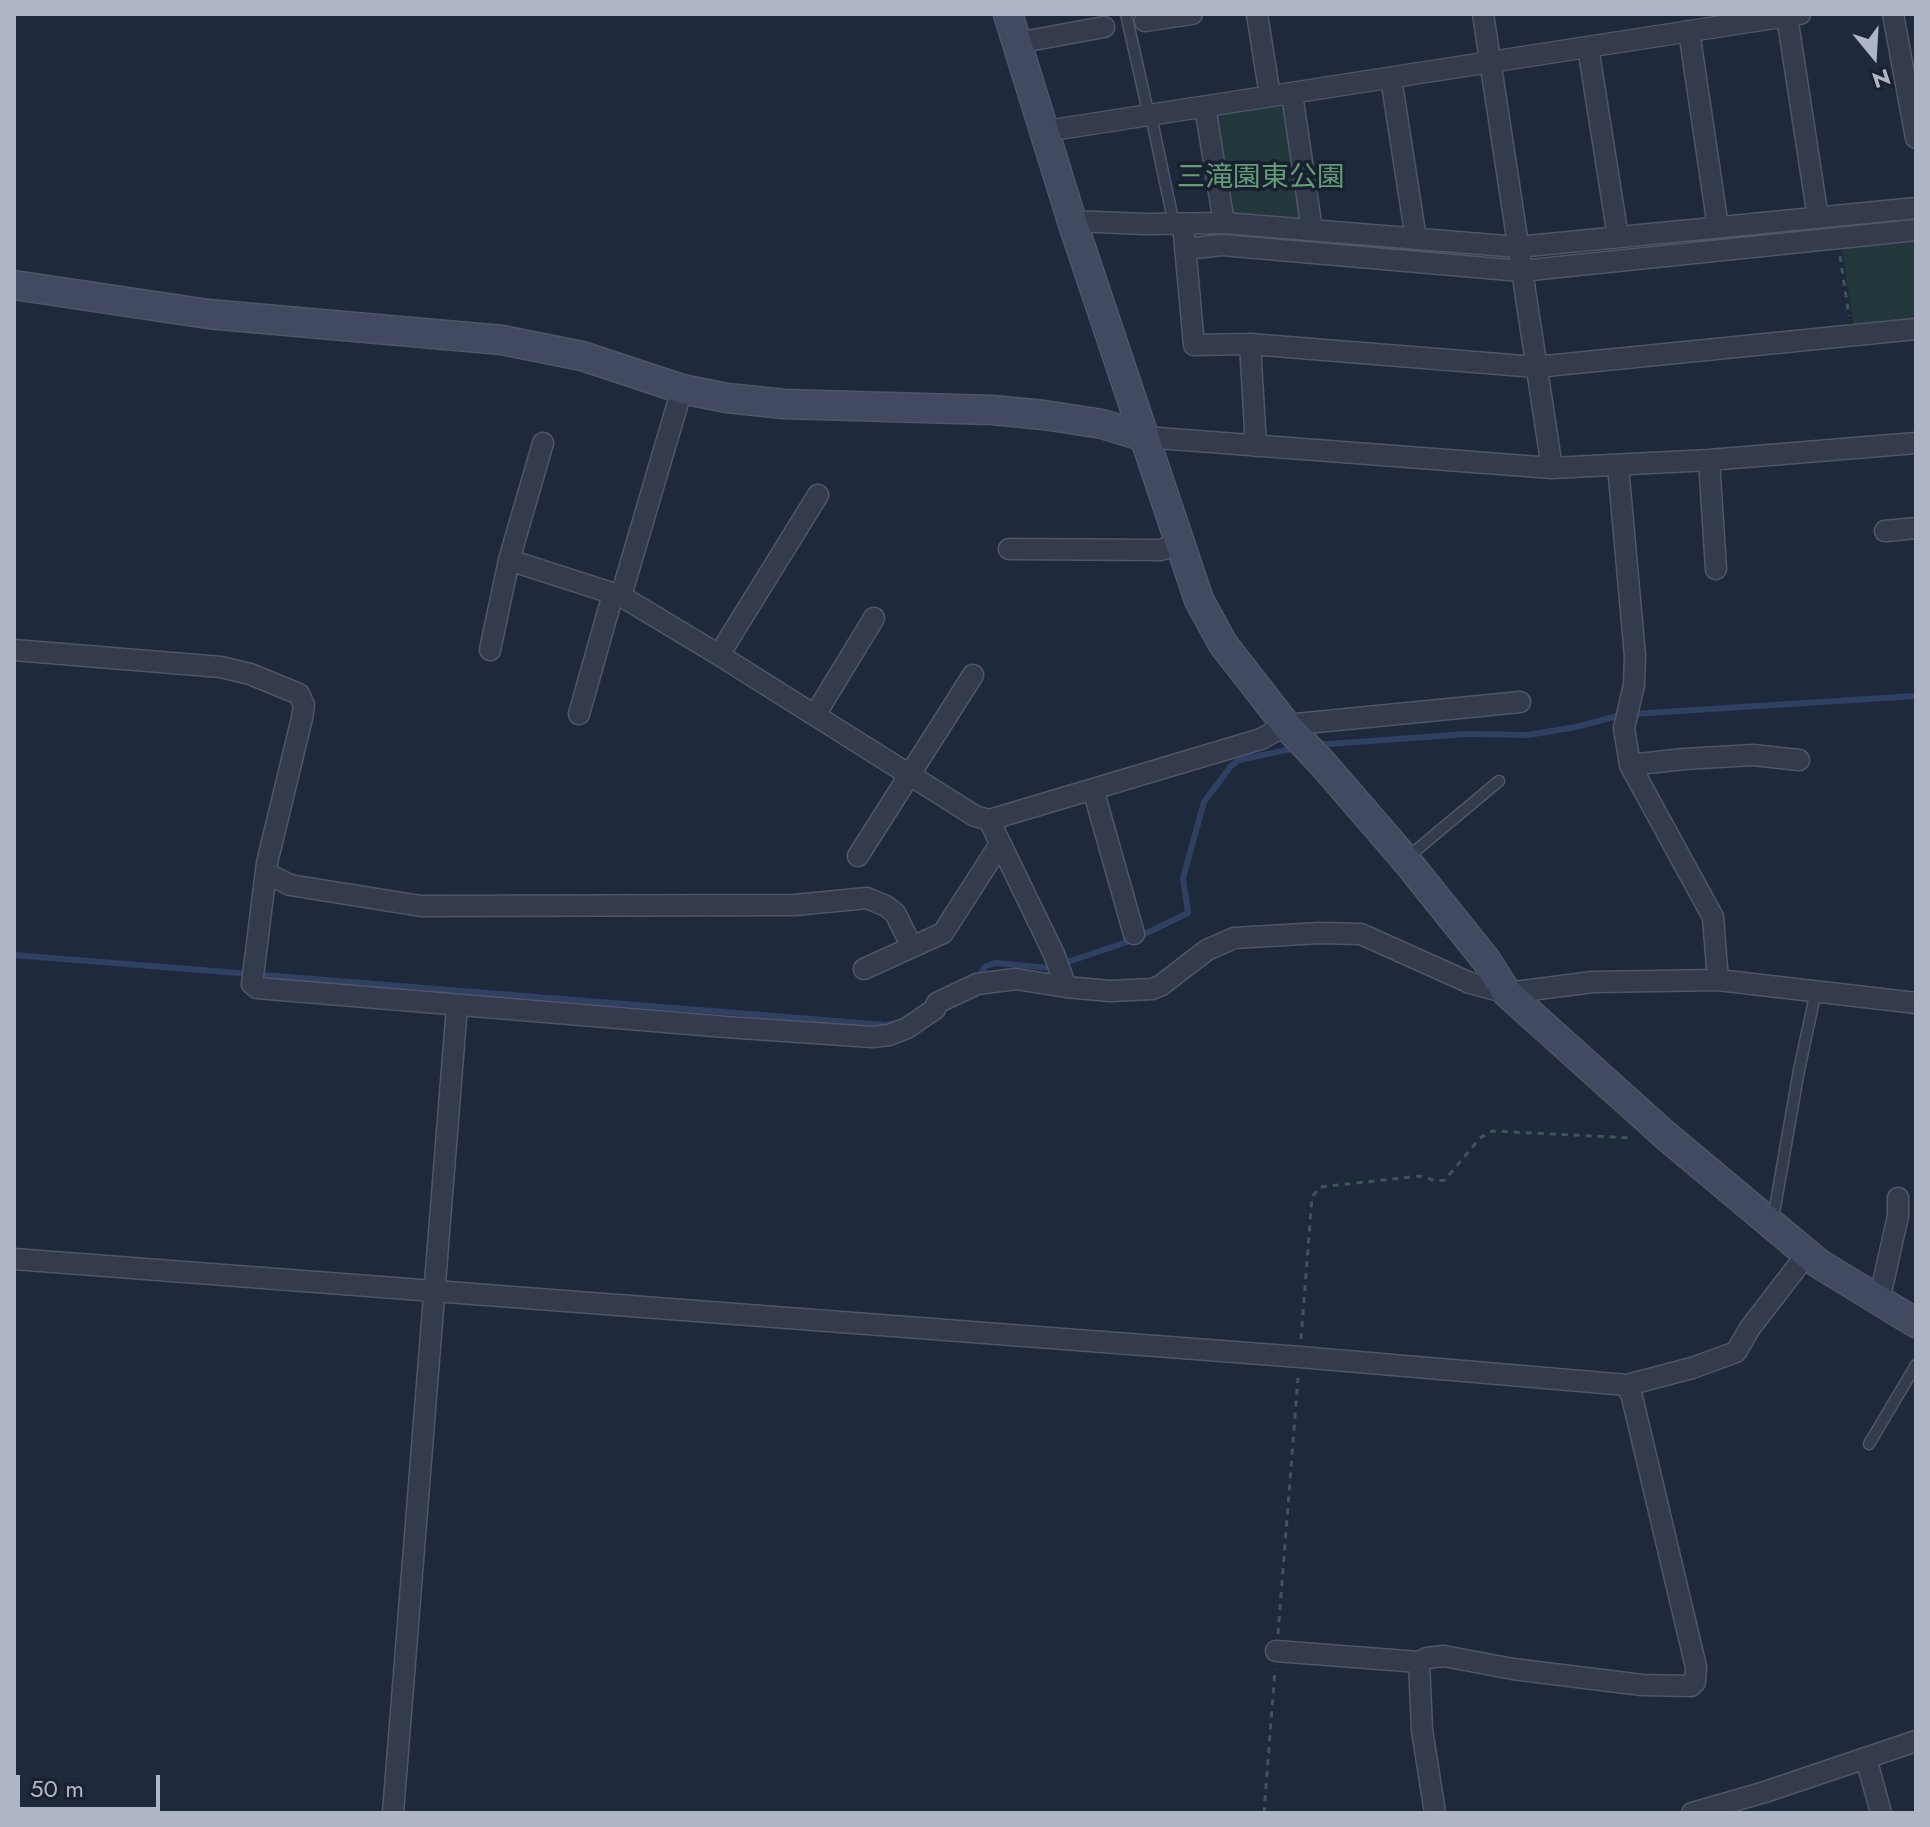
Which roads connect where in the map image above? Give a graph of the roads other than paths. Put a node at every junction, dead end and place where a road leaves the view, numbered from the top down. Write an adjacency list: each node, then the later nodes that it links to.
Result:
1 (1008, 14): 10 (street)
2 (1192, 14): 7 (street)
3 (1257, 14): 15 (street)
4 (1483, 14): 12 (street)
5 (1893, 14): 16 (street)
6 (1794, 15): 9 (street); 22 (street)
7 (1134, 20): 8 (lane); 18 (lane)
8 (1104, 27): 10 (street)
9 (1689, 31): 11 (street); 26 (street)
10 (1017, 43): 19 (street)
11 (1588, 47): 12 (street); 29 (street)
12 (1490, 62): 13 (street); 31 (street)
13 (1391, 78): 14 (street); 30 (street)
14 (1292, 94): 15 (street); 27 (street)
15 (1270, 96): 17 (street)
16 (1913, 103): 20 (street)
17 (1205, 107): 18 (street); 24 (street)
18 (1150, 116): 19 (street); 25 (lane)
19 (1046, 131): 23 (street)
20 (1916, 138)
21 (1916, 208): 22 (street)
22 (1818, 218): 26 (street)
23 (1072, 221): 25 (street); 39 (street)
24 (1224, 223): 25 (street); 27 (street)
25 (1179, 224): 32 (street)
26 (1718, 227): 29 (street)
27 (1312, 230): 30 (street)
28 (1916, 230): 33 (street)
29 (1618, 237): 31 (street)
30 (1416, 239): 31 (street)
31 (1518, 247): 33 (street)
32 (1185, 249): 33 (street); 36 (street)
33 (1521, 271): 37 (street)
34 (14, 285): 38 (street)
35 (1916, 329): 37 (street)
36 (1250, 344): 37 (street); 42 (street)
37 (1536, 367): 45 (street)
38 (682, 389): 39 (street); 53 (street)
39 (1145, 437): 42 (street); 49 (street)
40 (543, 443): 51 (street)
41 (1916, 443): 43 (street)
42 (1256, 446): 45 (street)
43 (1709, 460): 44 (street); 52 (street)
44 (1618, 466): 45 (street); 64 (street)
45 (1552, 468)
46 (818, 495): 57 (street)
47 (1916, 528): 48 (street)
48 (1885, 531)
49 (1181, 543): 50 (street); 62 (street)
50 (1009, 549)
51 (509, 560): 53 (street); 56 (street)
52 (1716, 569)
53 (617, 595): 57 (street); 60 (street)
54 (874, 618): 61 (street)
55 (14, 650): 72 (street)
56 (490, 650)
57 (719, 655): 61 (street)
58 (973, 675): 65 (street)
59 (1520, 702): 62 (street)
60 (579, 714)
61 (815, 715): 65 (street)
62 (1290, 731): 67 (street); 71 (street)
63 (1799, 760): 64 (street)
64 (1630, 765): 76 (street)
65 (909, 775): 68 (street); 70 (street)
66 (1499, 781): 71 (lane)
67 (1093, 789): 68 (street); 73 (street)
68 (989, 820): 69 (street)
69 (1000, 844): 74 (street); 77 (street)
70 (858, 856)
71 (1405, 859): 79 (street)
72 (266, 873): 74 (street); 81 (street)
73 (1134, 934)
74 (912, 947): 75 (street)
75 (864, 969)
76 (1718, 980): 78 (street); 79 (street)
77 (1064, 982): 79 (street); 81 (street)
78 (1816, 990): 80 (street); 83 (lane)
79 (1507, 993): 83 (street)
80 (1916, 1003)
81 (457, 1006): 86 (street)
82 (1898, 1198): 87 (street)
83 (1772, 1225): 84 (street)
84 (1807, 1254): 87 (street); 90 (street)
85 (14, 1259): 86 (street)
86 (435, 1292): 90 (street); 97 (street)
87 (1879, 1301): 88 (street)
88 (1916, 1323)
89 (1916, 1365): 91 (lane)
90 (1627, 1385): 93 (street)
91 (1869, 1444)
92 (1276, 1651): 93 (street)
93 (1419, 1662): 98 (street)
94 (1916, 1741): 95 (street)
95 (1866, 1758): 96 (street); 100 (street)
96 (1734, 1806): 99 (street)
97 (393, 1813)
98 (1435, 1813)
99 (1692, 1813)
100 (1881, 1813)

